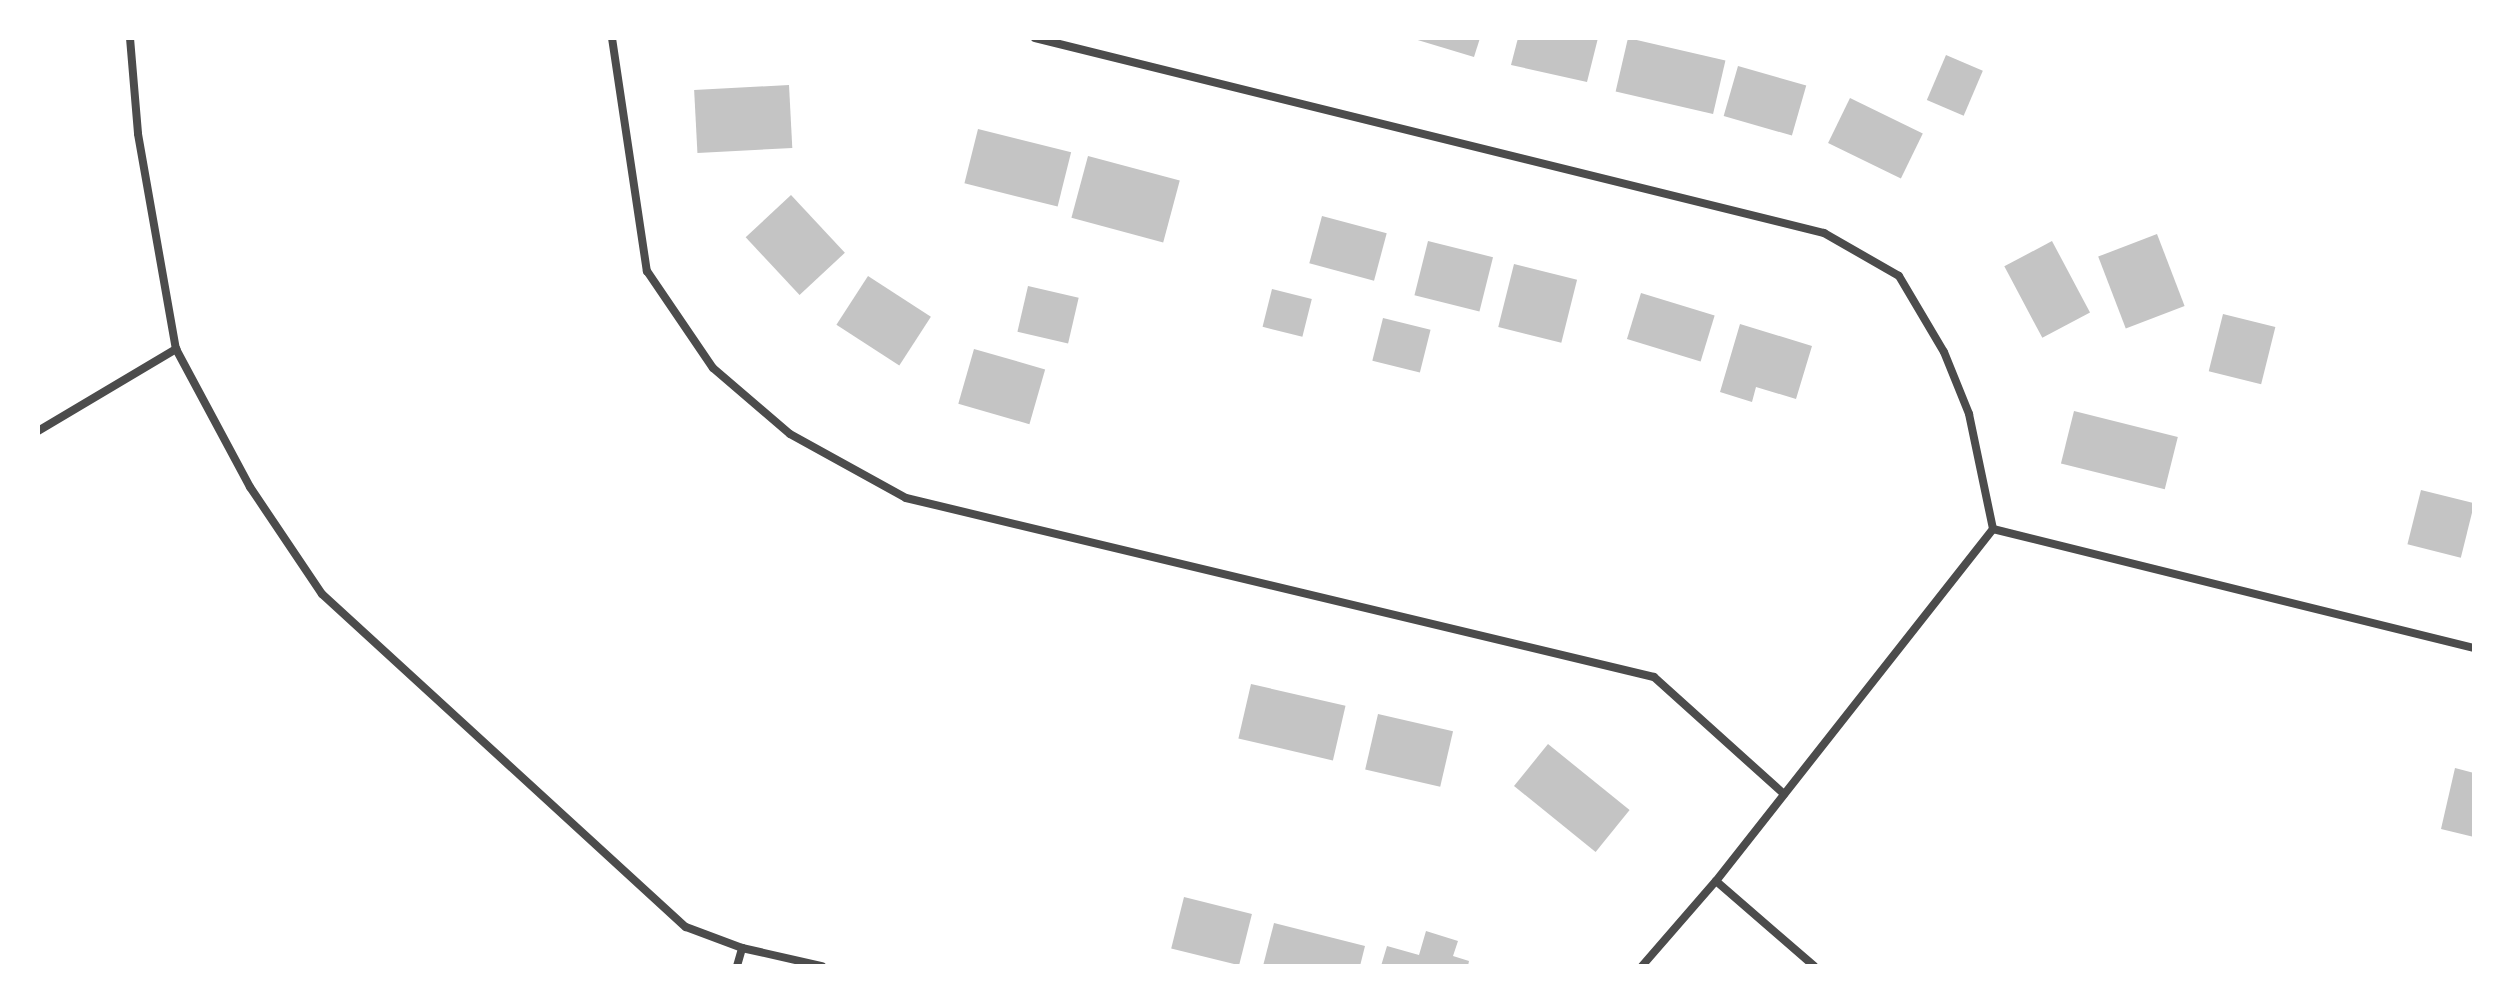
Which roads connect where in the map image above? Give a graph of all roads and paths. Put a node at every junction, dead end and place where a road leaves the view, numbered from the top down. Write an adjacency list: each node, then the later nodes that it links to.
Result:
1 (130, 38): 4 (street)
2 (612, 38): 8 (street)
3 (1035, 38): 6 (street)
4 (176, 349): 5 (street); 10 (street)
5 (38, 431)
6 (1993, 529): 7 (street); 8 (street)
7 (2474, 648)
8 (1784, 794): 9 (street)
9 (1716, 881): 13 (street); 14 (street)
10 (742, 948): 11 (street); 12 (street)
11 (737, 966)
12 (822, 966)
13 (1642, 966)
14 (1814, 966)

